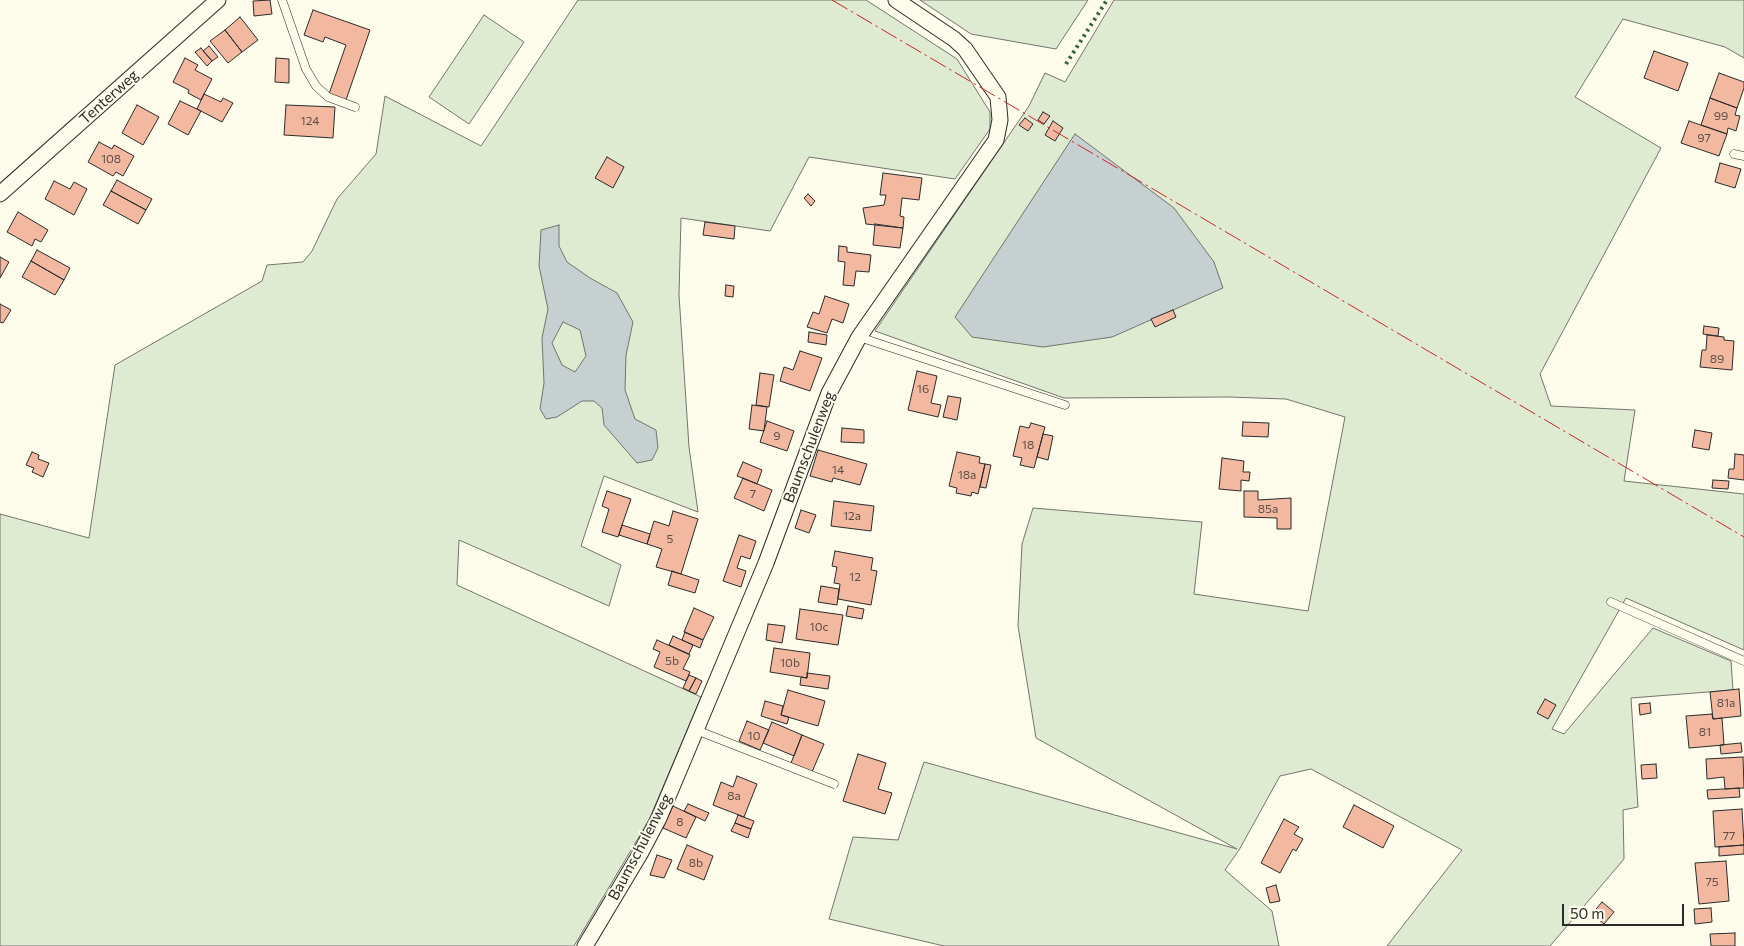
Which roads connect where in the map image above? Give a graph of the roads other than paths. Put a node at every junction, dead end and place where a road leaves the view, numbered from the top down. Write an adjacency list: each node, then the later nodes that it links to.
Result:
1 (218, 0): 7 (street, Tenterweg)
2 (282, 0): 4 (lane)
3 (896, 0): 8 (street, Baumschulenweg)
4 (355, 107)
5 (1734, 154): 6 (lane)
6 (1744, 156)
7 (0, 194)
8 (859, 337): 9 (lane); 12 (street, Baumschulenweg)
9 (1064, 405)
10 (1611, 602): 11 (lane)
11 (1744, 661)
12 (696, 730): 13 (lane); 14 (street, Baumschulenweg)
13 (834, 784)
14 (585, 946)

